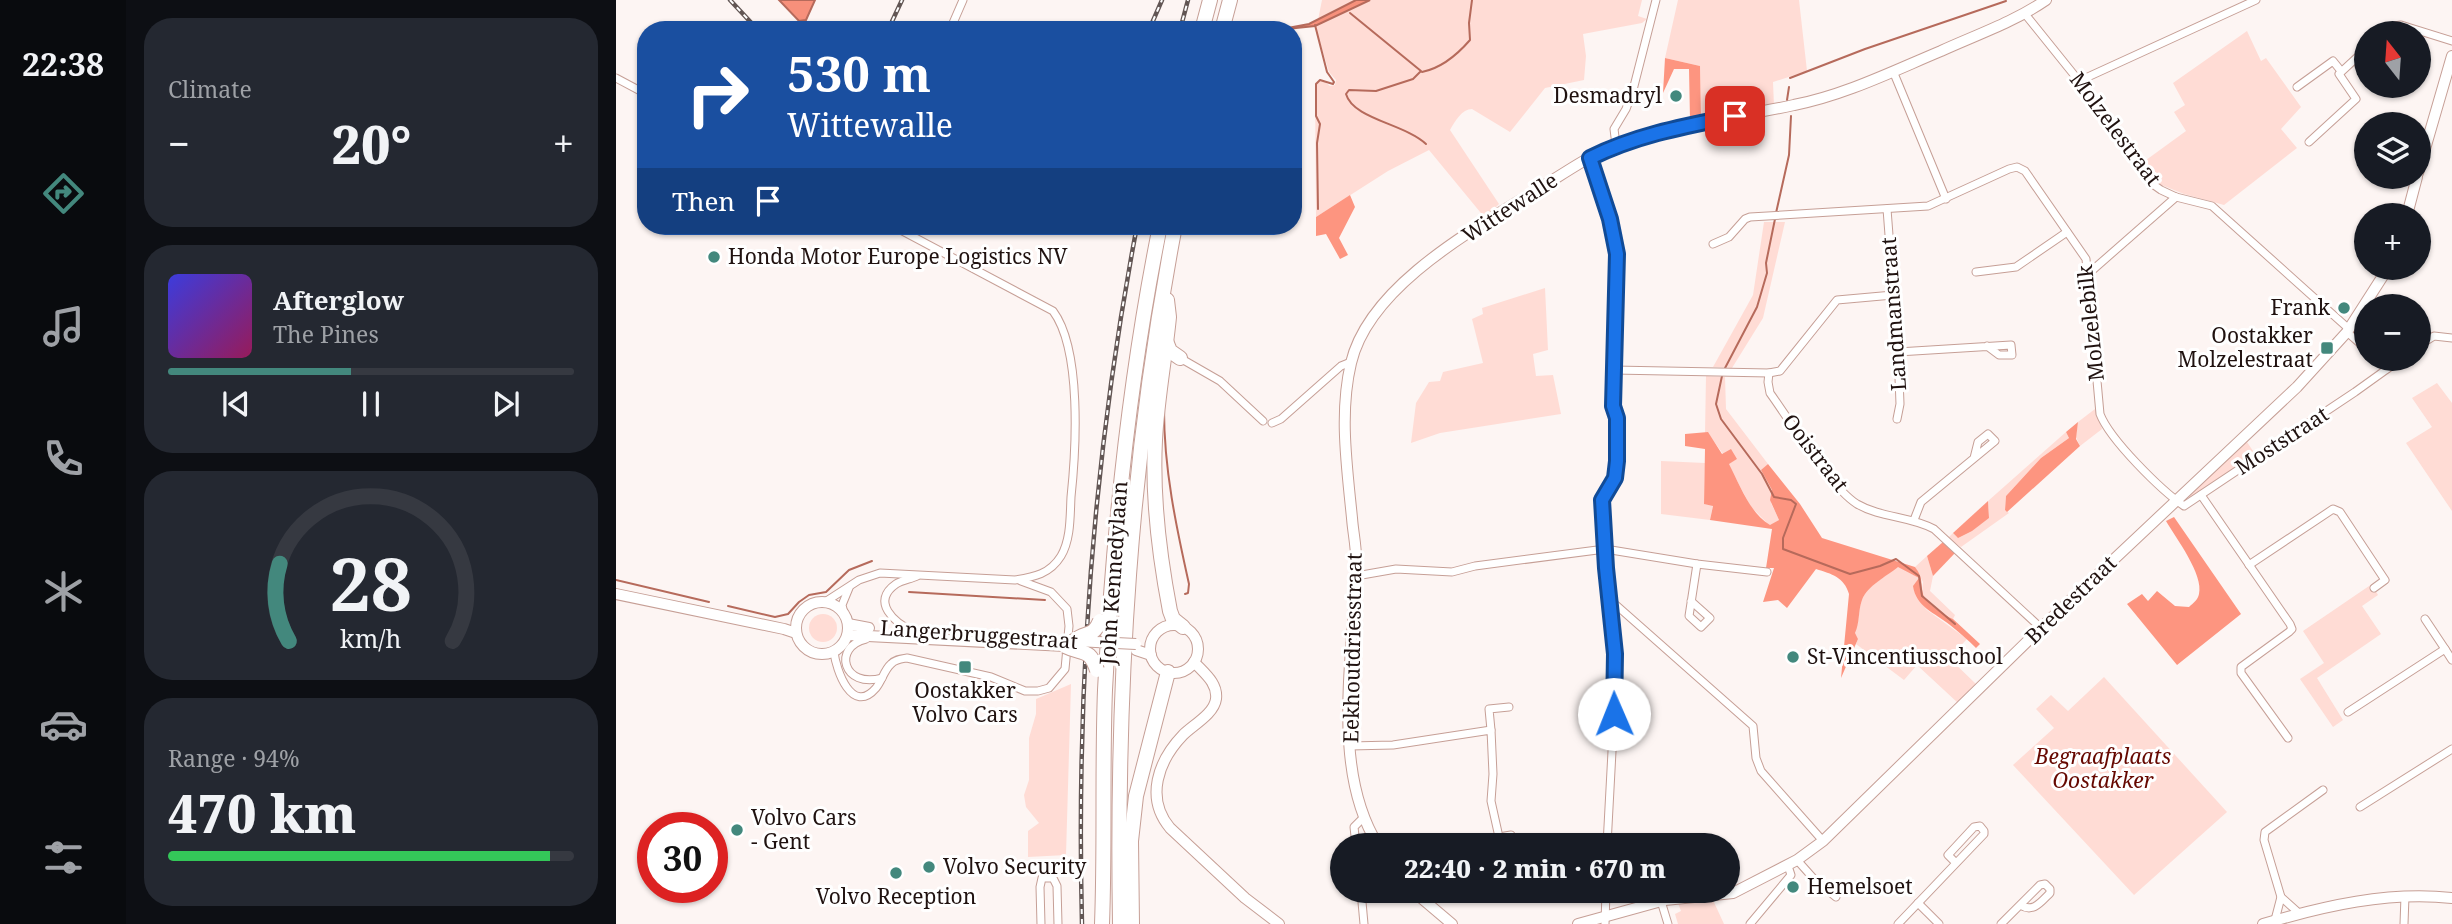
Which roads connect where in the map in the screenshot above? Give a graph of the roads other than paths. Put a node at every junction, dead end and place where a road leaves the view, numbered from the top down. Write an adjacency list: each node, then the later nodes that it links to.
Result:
1 (963, 0): 9 (street)
2 (1210, 0): 10 (highway)
3 (1230, 0): 11 (highway)
4 (1236, 0): 12 (highway)
5 (1656, 0): 25 (street)
6 (2046, 0): 8 (street, Wittewalle)
7 (2256, 0): 20 (street)
8 (2025, 14): 17 (street, Wittewalle); 20 (street, Molzelestraat)
9 (954, 21)
10 (1204, 21)
11 (1224, 21)
12 (1230, 21)
13 (2431, 34): 14 (street)
14 (2452, 41)
15 (2452, 56): 23 (street)
16 (2354, 59): 18 (street)
17 (1893, 71): 25 (street, Wittewalle); 28 (street)
18 (2340, 71): 21 (street); 24 (street)
19 (616, 78): 22 (street)
20 (2079, 81): 27 (street, Molzelestraat)
21 (2297, 87)
22 (637, 89)
23 (2431, 130)
24 (2309, 142)
25 (1616, 145): 26 (street, Wittewalle)
26 (1590, 158): 50 (street, Wittewalle); 52 (street)
27 (2176, 197): 38 (street); 42 (street, Molzelestraat)
28 (1946, 199): 29 (street, Molzelebilk); 30 (street, Molzelebilk)
29 (1886, 209): 35 (street, Molzelebilk); 40 (street, Landmanstraat)
30 (2067, 232): 37 (street); 38 (street, Molzelebilk)
31 (911, 235): 68 (street)
32 (1158, 235): 36 (highway, John Kennedylaan)
33 (1173, 235): 127 (highway, John Kennedylaan)
34 (1180, 235): 41 (highway, John Kennedylaan)
35 (1713, 244)
36 (1154, 252): 85 (highway, bridge); 126 (highway, John Kennedylaan)
37 (1976, 272)
38 (2088, 274): 60 (street, Molzelebilk)
39 (2380, 280): 42 (street, Bredestraat)
40 (1893, 295): 48 (street, Landmanstraat); 54 (street)
41 (1167, 300): 46 (highway); 128 (highway, John Kennedylaan)
42 (2348, 330): 43 (street); 60 (street, Bredestraat)
43 (2354, 336)
44 (2431, 338): 45 (street)
45 (2452, 338)
46 (1166, 341): 49 (highway); 51 (highway)
47 (1987, 346): 48 (street)
48 (1898, 352): 55 (street, Landmanstraat)
49 (1180, 358): 51 (highway); 56 (street)
50 (1351, 362): 57 (street); 67 (street, Eekhoutdriesstraat)
51 (1163, 368): 79 (highway)
52 (1614, 370): 54 (street); 62 (street)
53 (2384, 371): 59 (street, Moststraat)
54 (1769, 373): 61 (street, Ooistraat)
55 (1896, 419)
56 (1263, 421)
57 (1272, 423)
58 (1974, 458): 61 (street)
59 (2201, 495): 60 (street, Moststraat); 64 (street)
60 (2176, 500): 80 (street, Bredestraat)
61 (1914, 520): 80 (street, Ooistraat)
62 (1605, 549): 63 (street); 67 (street); 74 (street)
63 (1697, 564): 65 (street); 72 (street)
64 (2249, 565): 70 (street); 97 (street)
65 (1767, 572)
66 (923, 574): 68 (street); 69 (street); 81 (street)
67 (1356, 576): 98 (street, Eekhoutdriesstraat)
68 (1015, 580): 93 (street)
69 (849, 587): 73 (street); 78 (street)
70 (2374, 588)
71 (616, 594): 77 (street)
72 (1692, 601)
73 (825, 602): 75 (street); 78 (street, Langerbruggestraat)
74 (1610, 605): 106 (street); 107 (street)
75 (798, 617): 77 (street); 82 (street)
76 (2425, 619): 87 (street)
77 (760, 624): 82 (street)
78 (846, 624): 81 (street, Langerbruggestraat); 83 (street, Langerbruggestraat); 88 (street)
79 (1183, 627): 84 (street, Langerbruggestraat); 91 (street)
80 (2041, 628): 107 (street, Bredestraat)
81 (913, 631): 85 (street, Langerbruggestraat)
82 (796, 634): 88 (street)
83 (885, 636): 85 (street, Langerbruggestraat); 93 (street)
84 (1152, 642): 86 (street, Langerbruggestraat); 89 (street)
85 (1066, 643): 86 (street, Langerbruggestraat, bridge); 126 (highway, bridge)
86 (1136, 647): 89 (street, Langerbruggestraat)
87 (2445, 649): 90 (street); 95 (street)
88 (834, 652): 93 (street)
89 (1151, 655): 92 (street, Langerbruggestraat)
90 (2452, 660)
91 (1194, 662): 92 (street); 130 (street)
92 (1168, 672): 129 (highway)
93 (882, 678)
94 (1509, 706): 96 (street)
95 (2348, 712)
96 (1491, 730): 98 (street); 105 (street)
97 (2288, 738)
98 (1350, 746): 102 (street, Eekhoutdriesstraat)
99 (2452, 749): 101 (street)
100 (2323, 790): 113 (street)
101 (2361, 807)
102 (1364, 817): 103 (street); 104 (street, Eekhoutdriesstraat)
103 (1355, 833)
104 (1372, 833)
105 (1498, 833)
106 (1608, 833)
107 (1823, 841): 108 (street, Bredestraat)
108 (1793, 863): 110 (street); 112 (street); 135 (street, Bredestraat)
109 (1956, 863): 109 (street); 119 (street)
110 (1740, 890)
111 (2405, 896): 114 (street); 121 (street); 140 (street)
112 (1836, 897)
113 (2281, 897): 121 (street); 123 (street)
114 (2452, 898)
115 (1362, 903): 131 (street)
116 (1427, 903): 132 (street)
117 (1655, 903): 122 (street)
118 (1662, 903): 134 (street)
119 (1918, 903): 136 (street); 137 (street)
120 (2020, 905): 138 (street)
121 (2300, 914): 123 (street)
122 (1605, 920): 133 (street)
123 (2275, 920): 139 (street)
124 (1041, 924): 125 (street)
125 (1058, 924)
126 (1101, 924)
127 (1119, 924)
128 (1125, 924)
129 (1132, 924)
130 (1279, 924)
131 (1364, 924)
132 (1452, 924)
133 (1578, 924)
134 (1668, 924)
135 (1750, 924)
136 (1898, 924)
137 (1939, 924)
138 (2001, 924)
139 (2263, 924)
140 (2404, 924)

